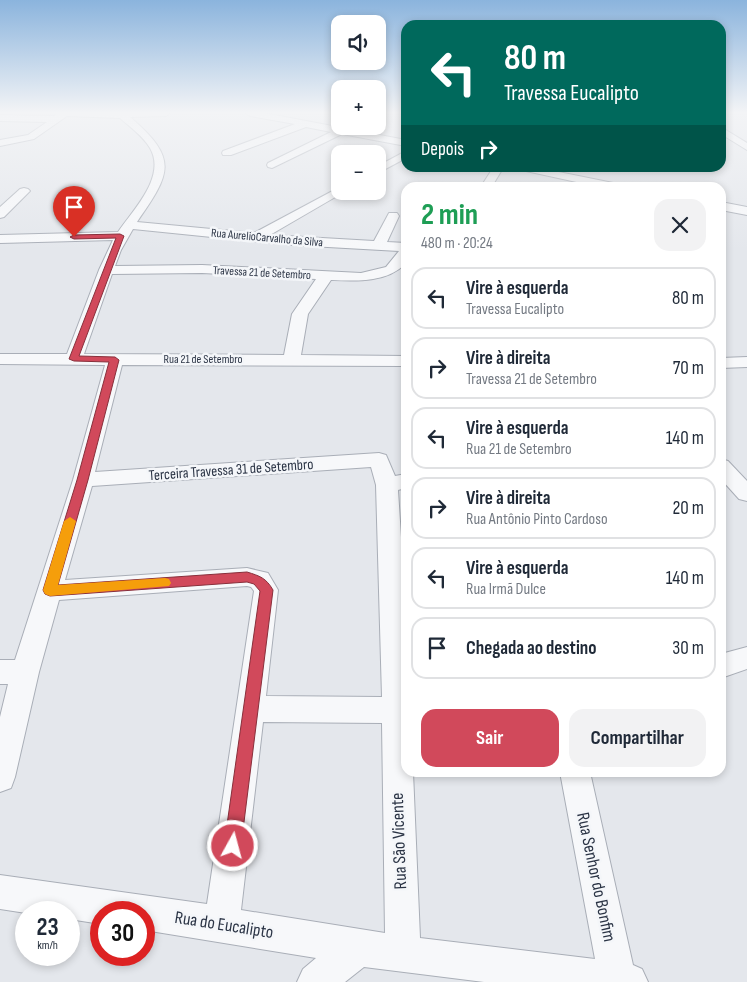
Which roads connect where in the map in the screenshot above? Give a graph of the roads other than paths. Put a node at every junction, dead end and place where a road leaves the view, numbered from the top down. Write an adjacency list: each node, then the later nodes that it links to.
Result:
1 (160, 159): 15 (street)
2 (284, 159): 4 (street)
3 (398, 159): 5 (street)
4 (272, 165)
5 (386, 165)
6 (545, 172): 7 (street)
7 (594, 182)
8 (24, 191): 10 (street)
9 (331, 195): 16 (street)
10 (6, 202): 13 (street)
11 (726, 207): 12 (street)
12 (747, 211)
13 (0, 214)
14 (393, 216): 18 (street)
15 (124, 230): 16 (street, Rua AurelioCarvalho da Silva); 17 (street, Rua AurelioCarvalho da Silva); 21 (street)
16 (257, 238): 18 (street, Rua AurelioCarvalho da Silva)
17 (0, 239)
18 (378, 246): 19 (street, Rua AurelioCarvalho da Silva)
19 (401, 248)
20 (401, 258): 22 (street, Travessa 21 de Setembro)
21 (106, 270): 22 (street, Travessa 21 de Setembro); 24 (street)
22 (326, 276): 25 (street)
23 (0, 359): 24 (street, Rua 21 de Setembro)
24 (74, 359): 26 (street, Rua 21 de Setembro)
25 (292, 359): 26 (street, Rua 21 de Setembro); 27 (street, Rua 21 de Setembro)
26 (115, 360): 32 (street)
27 (401, 361)
28 (726, 362): 29 (street)
29 (747, 362)
30 (726, 471): 33 (street)
31 (391, 475): 32 (street, Terceira Travessa 31 de Setembro); 39 (street, Rua São Vicente)
32 (83, 480): 34 (street)
33 (747, 494)
34 (50, 590): 37 (street); 38 (street)
35 (747, 658): 36 (street)
36 (726, 664)
37 (12, 672): 40 (street)
38 (250, 709): 39 (street); 44 (street)
39 (401, 710)
40 (0, 777)
41 (402, 777): 46 (street, Rua São Vicente)
42 (576, 777): 48 (street, Rua Senhor do Bonfim)
43 (0, 892): 44 (street, Rua do Eucalipto)
44 (222, 924): 45 (street, Rua do Eucalipto)
45 (359, 948): 46 (street, Rua do Eucalipto); 47 (street)
46 (403, 954): 48 (street, Rua do Eucalipto)
47 (316, 982)
48 (623, 982)

